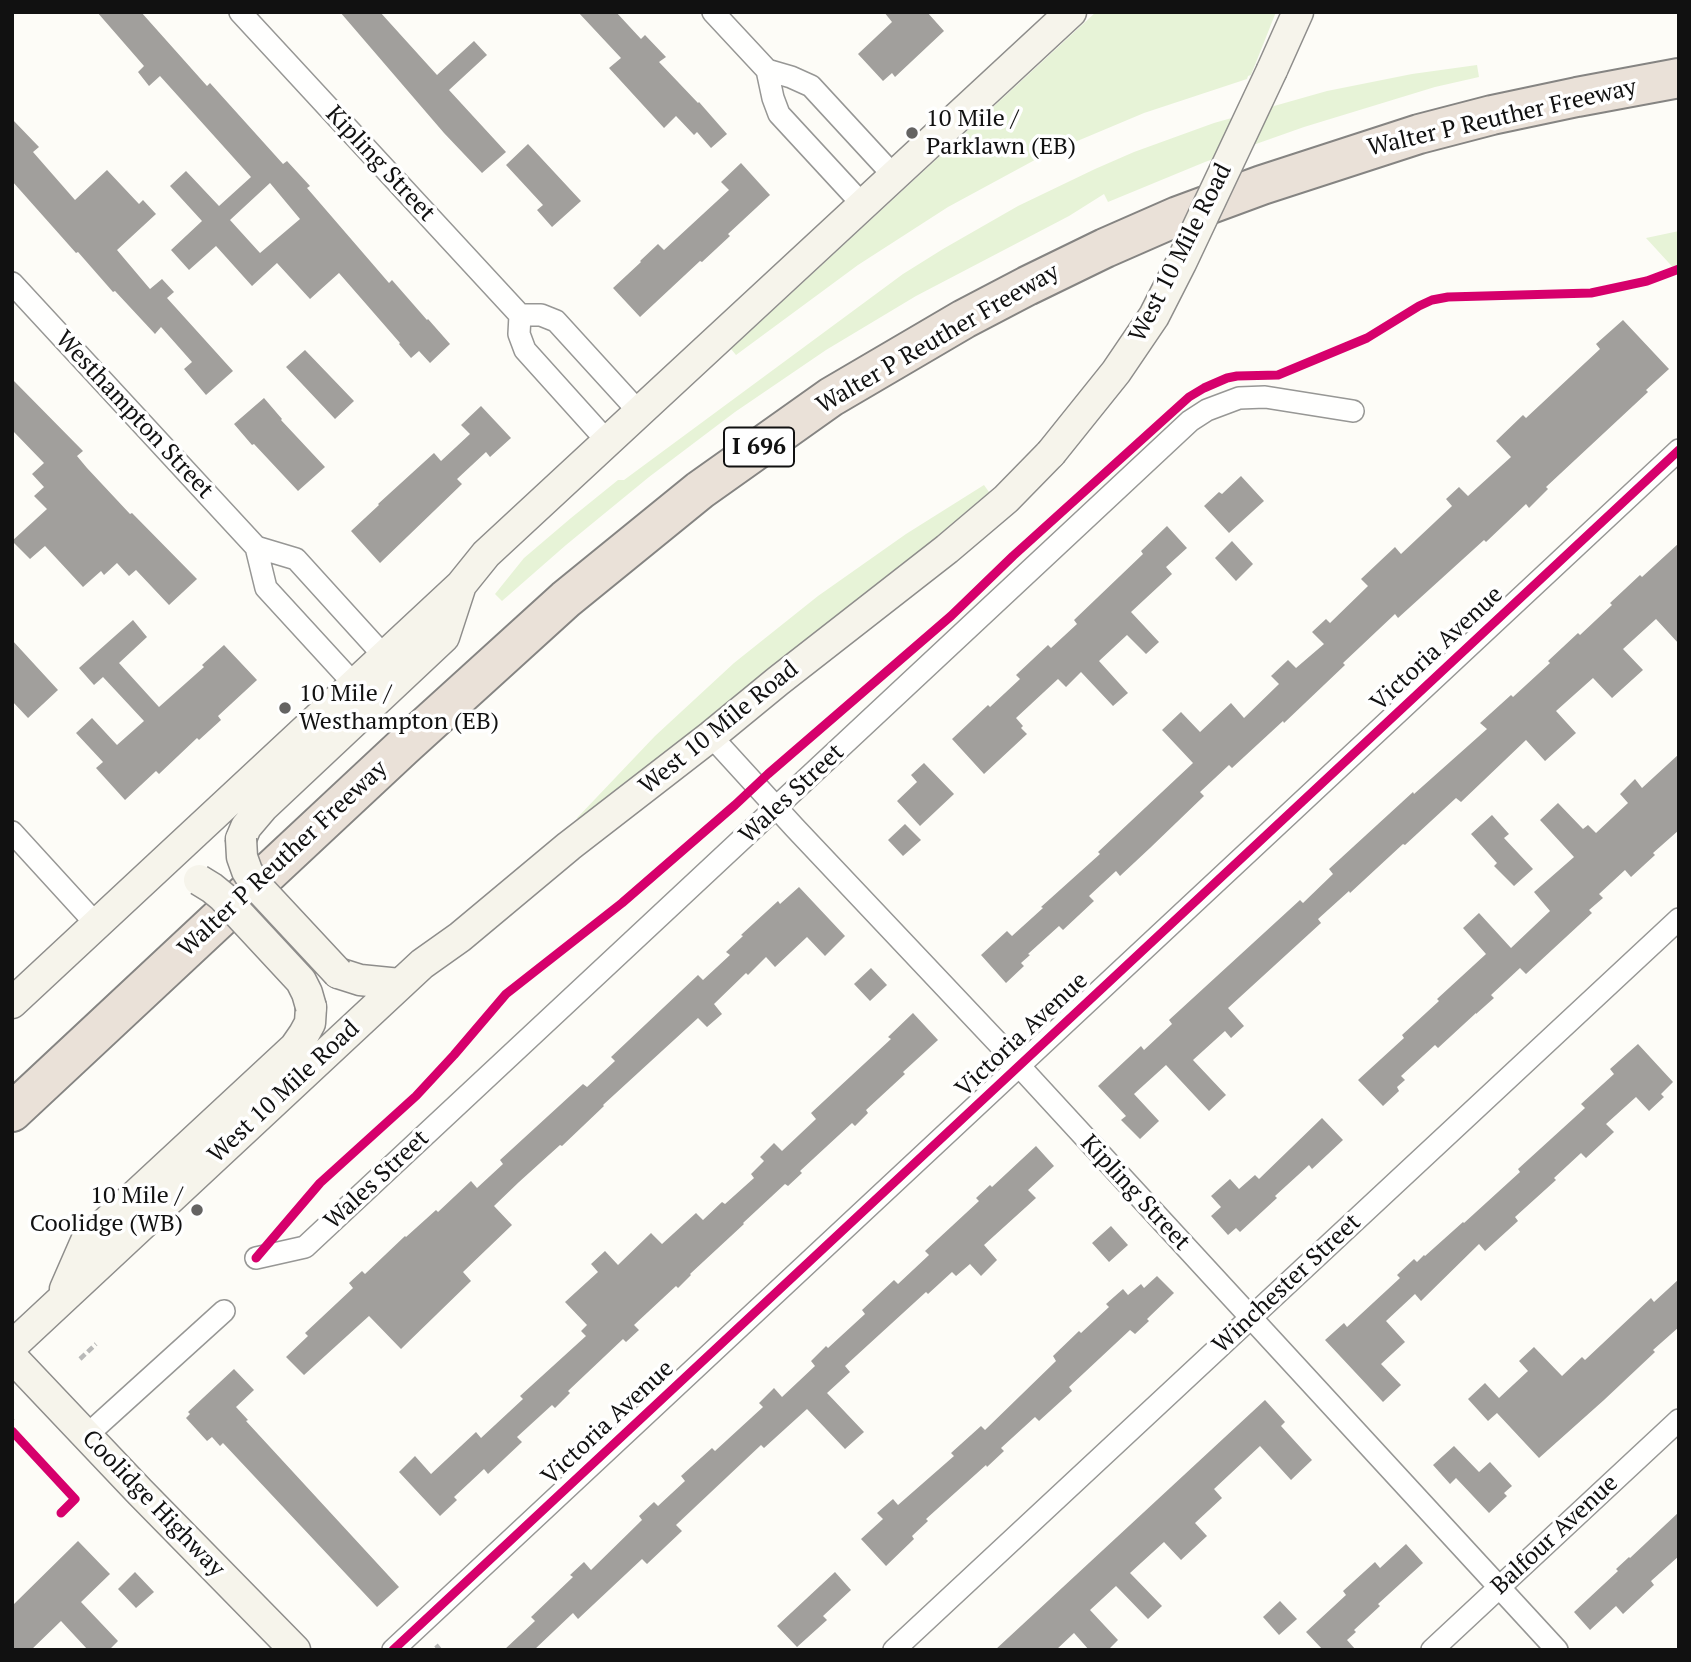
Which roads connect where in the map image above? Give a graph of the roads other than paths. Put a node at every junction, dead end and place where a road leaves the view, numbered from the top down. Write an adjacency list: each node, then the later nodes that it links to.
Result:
1 (240, 12): 12 (street, Kipling Street)
2 (713, 12): 6 (street)
3 (1071, 12): 9 (main road)
4 (1290, 12): 7 (main road)
5 (1298, 12): 7 (main road, West 10 Mile Road)
6 (767, 71): 9 (street); 10 (street)
7 (1272, 71): 21 (main road, West 10 Mile Road, bridge)
8 (1679, 78): 30 (highway, Walter P Reuther Freeway / I 696)
9 (894, 176): 10 (main road)
10 (863, 205): 14 (main road)
11 (12, 283): 17 (street, Westhampton Street)
12 (520, 315): 14 (street); 15 (street)
13 (1353, 411): 22 (street, Wales Street)
14 (639, 412): 15 (main road)
15 (607, 441): 18 (main road)
16 (1679, 450): 29 (street, Victoria Avenue)
17 (256, 547): 19 (street); 20 (street, Westhampton Street)
18 (461, 585): 19 (main road); 27 (main road, bridge)
19 (385, 657): 20 (main road)
20 (355, 685): 24 (main road)
21 (711, 736): 22 (street, Kipling Street); 27 (main road, West 10 Mile Road)
22 (777, 808): 29 (street, Kipling Street); 31 (street, Wales Street)
23 (12, 832): 26 (street)
24 (153, 873): 26 (main road); 32 (main road, bridge)
25 (1679, 919): 34 (street, Winchester Street)
26 (97, 925): 28 (main road)
27 (400, 984): 32 (main road, West 10 Mile Road)
28 (12, 1003)
29 (1017, 1066): 34 (street, Kipling Street); 41 (street, Victoria Avenue)
30 (12, 1112)
31 (256, 1258)
32 (59, 1302): 35 (main road, West 10 Mile Road)
33 (224, 1311): 38 (street)
34 (1251, 1318): 39 (street, Kipling Street); 42 (street, Winchester Street)
35 (12, 1346)
36 (12, 1357): 38 (main road, Coolidge Highway)
37 (1679, 1420): 39 (street, Balfour Avenue)
38 (86, 1436): 40 (main road, Coolidge Highway)
39 (1499, 1588): 43 (street, Balfour Avenue); 44 (street, Kipling Street)
40 (295, 1650)
41 (393, 1650)
42 (894, 1650)
43 (1432, 1650)
44 (1557, 1650)

